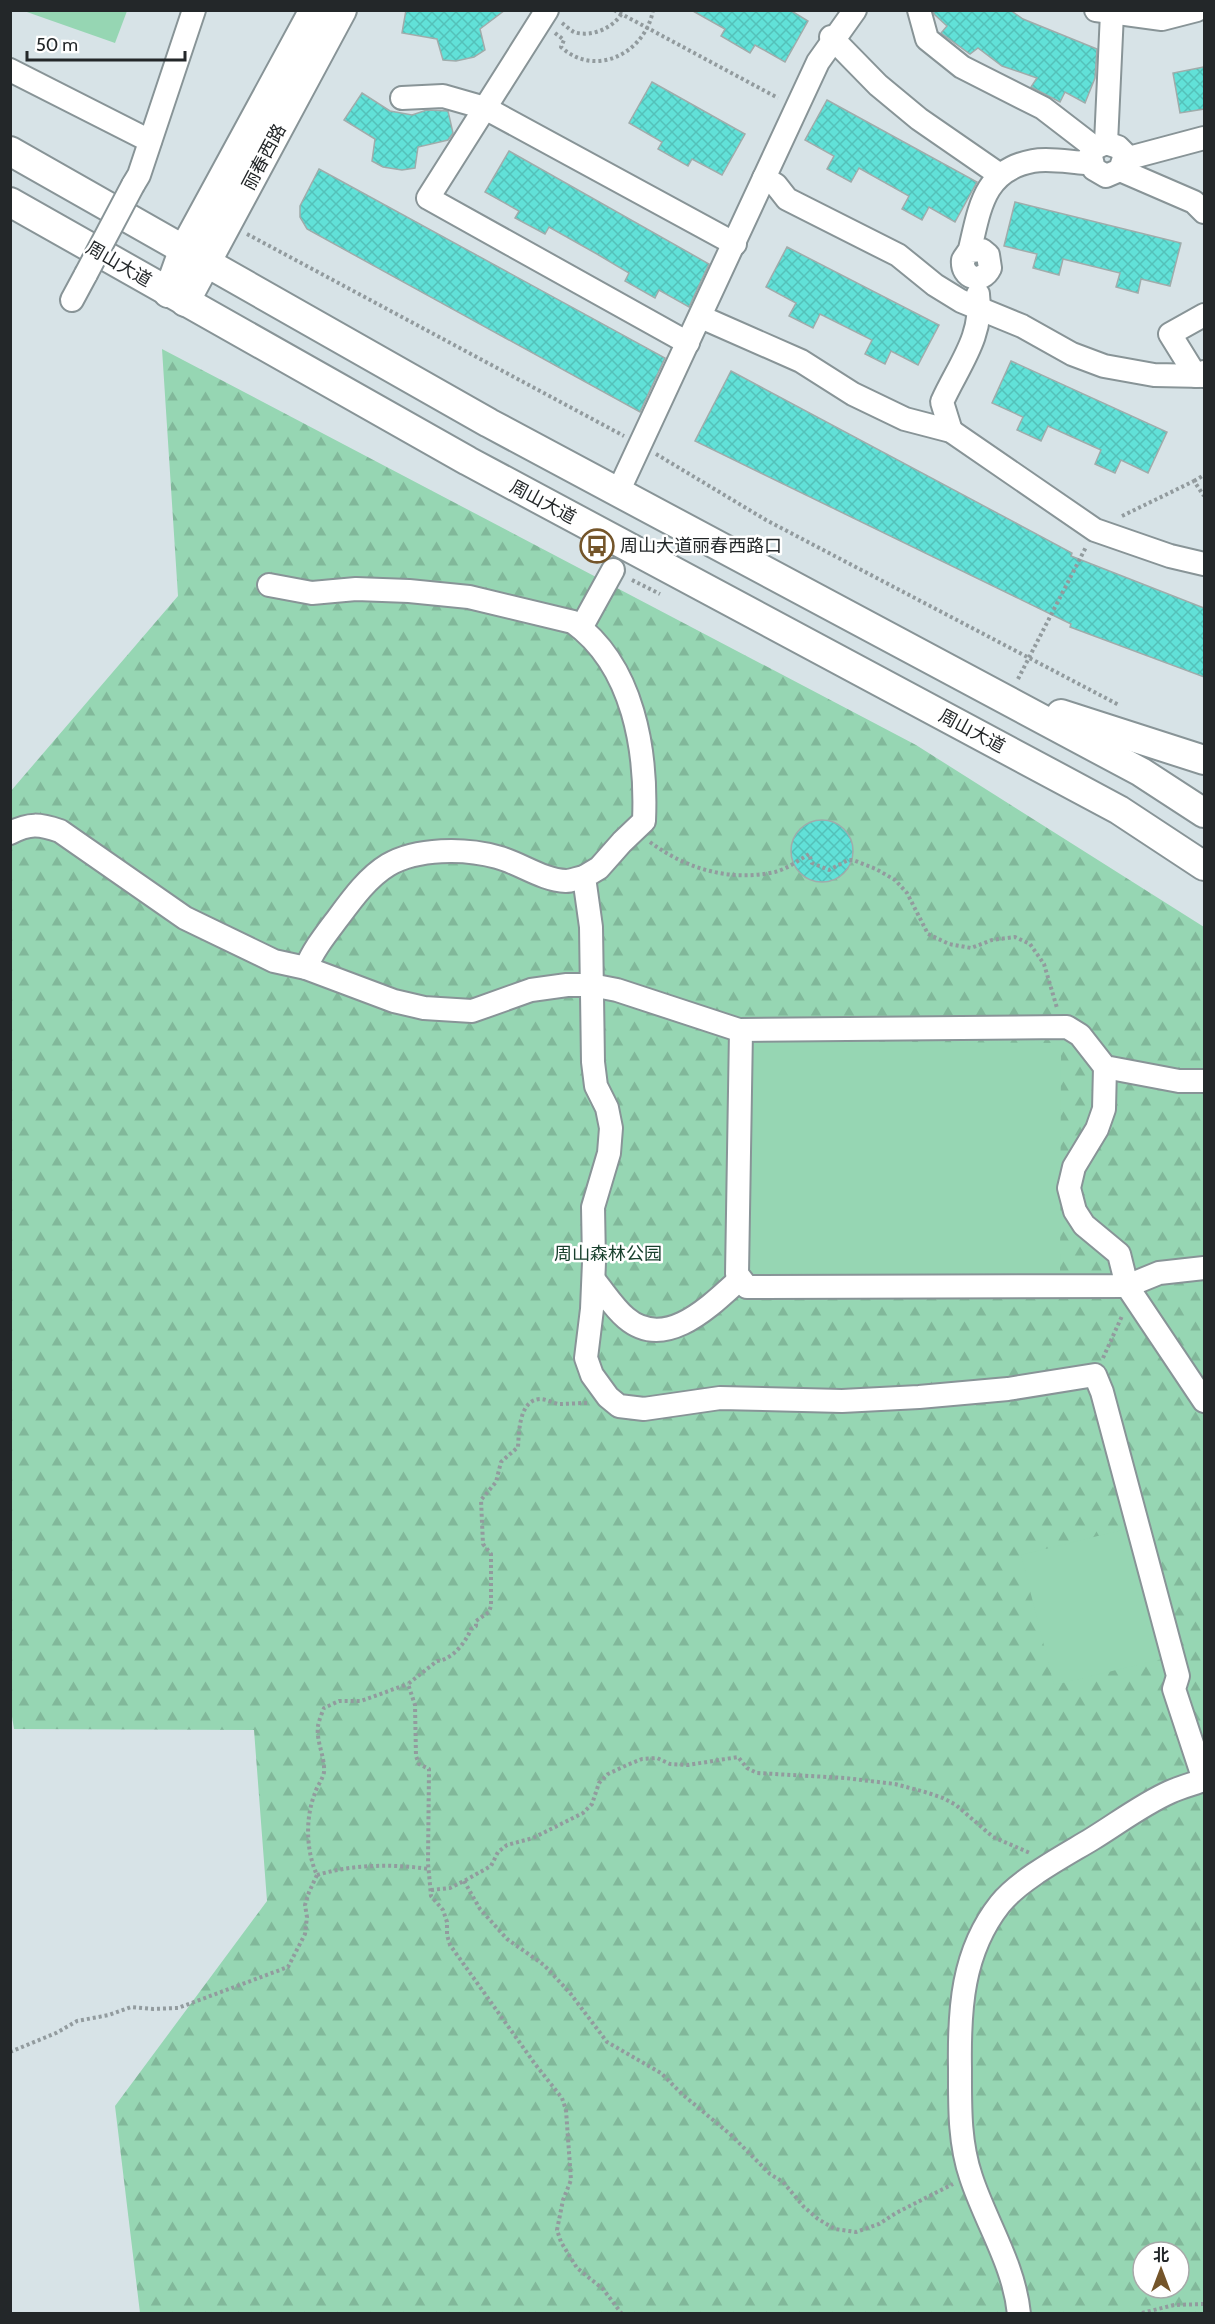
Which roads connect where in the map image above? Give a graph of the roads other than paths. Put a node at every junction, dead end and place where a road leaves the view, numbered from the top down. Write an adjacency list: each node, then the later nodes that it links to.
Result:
1 (194, 10): 14 (lane)
2 (314, 10): 22 (main road, 丽春西路)
3 (342, 10): 22 (main road, 丽春西路)
4 (855, 10): 9 (lane)
5 (919, 10): 16 (lane)
6 (1197, 10): 7 (lane)
7 (1104, 12): 16 (lane)
8 (551, 18): 12 (lane)
9 (832, 38): 17 (lane); 18 (lane)
10 (10, 70): 14 (lane)
11 (402, 98): 12 (lane)
12 (485, 108): 21 (lane); 28 (lane)
13 (1204, 138): 16 (lane)
14 (150, 141): 24 (lane, bridge)
15 (10, 151): 22 (main road)
16 (1107, 158): 17 (lane); 20 (lane)
17 (1000, 175): 25 (lane)
18 (764, 178): 21 (lane); 25 (lane)
19 (10, 202): 23 (main road, 周山大道)
20 (1204, 212)
21 (735, 244): 27 (lane)
22 (195, 258): 23 (main road, 丽春西路); 31 (main road)
23 (177, 298): 40 (main road, 周山大道)
24 (72, 300)
25 (980, 308): 29 (lane); 30 (lane)
26 (1204, 315): 29 (lane)
27 (701, 317): 28 (lane); 30 (lane)
28 (688, 344): 31 (lane)
29 (1202, 375)
30 (951, 431): 32 (lane)
31 (618, 492): 36 (main road)
32 (1204, 564)
33 (613, 570): 35 (lane)
34 (269, 585): 35 (lane)
35 (581, 628): 41 (lane)
36 (1001, 695): 37 (main road); 38 (main road)
37 (1204, 760)
38 (1204, 813)
39 (10, 833): 42 (lane)
40 (1204, 866)
41 (584, 877): 42 (lane); 43 (lane)
42 (306, 968): 43 (lane)
43 (591, 985): 44 (lane); 49 (lane)
44 (741, 1030): 45 (lane); 48 (lane)
45 (1105, 1067): 46 (lane); 50 (lane)
46 (1204, 1081)
47 (1204, 1268): 50 (lane)
48 (740, 1279): 49 (lane); 50 (lane)
49 (594, 1280): 52 (lane)
50 (1127, 1286): 51 (lane)
51 (1204, 1401)
52 (1204, 1780): 53 (lane)
53 (1019, 2313)

